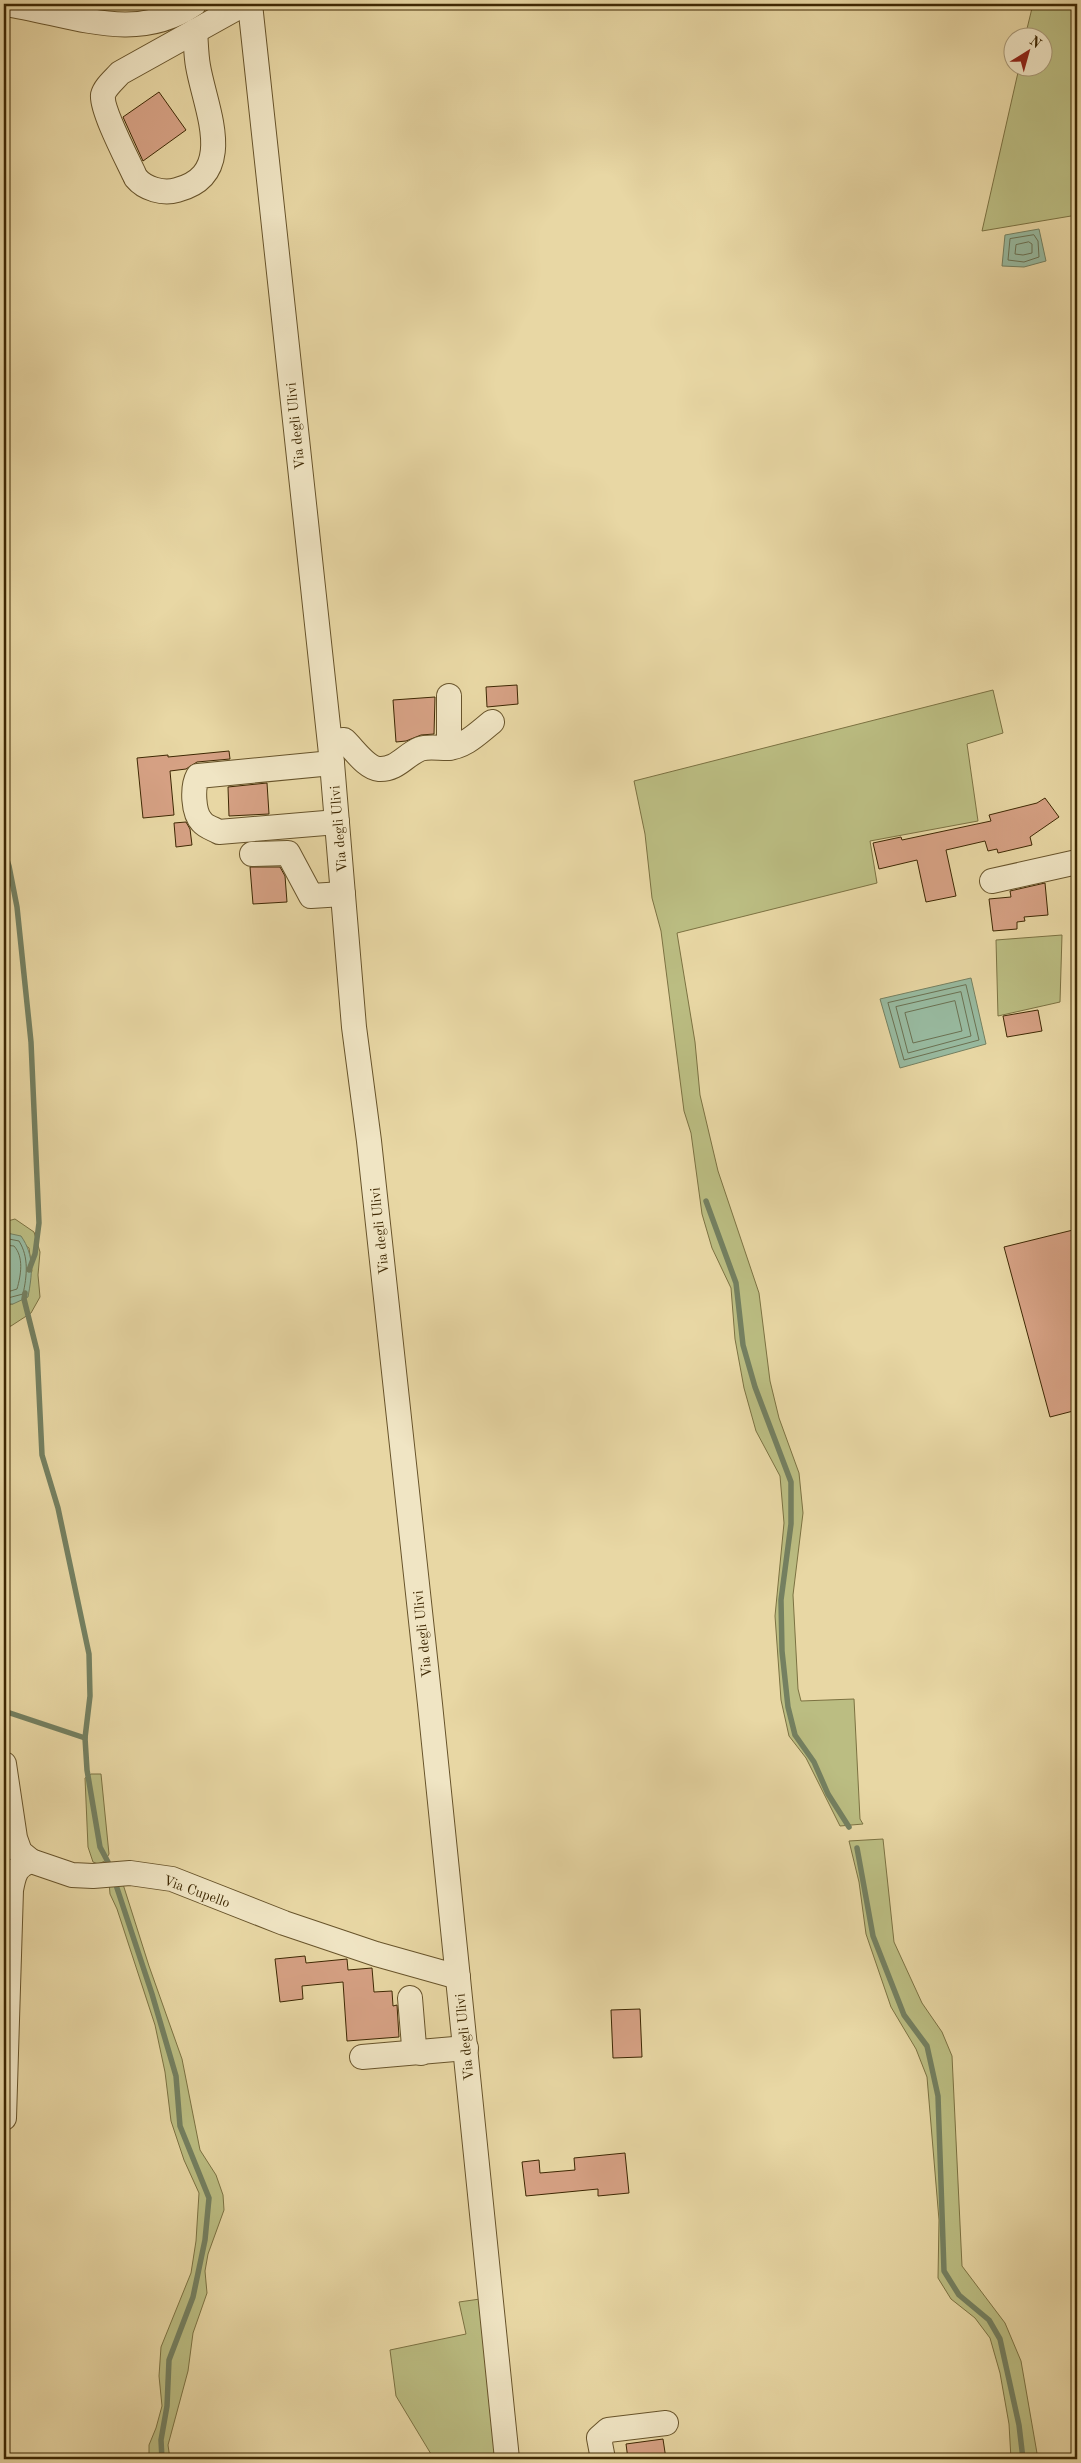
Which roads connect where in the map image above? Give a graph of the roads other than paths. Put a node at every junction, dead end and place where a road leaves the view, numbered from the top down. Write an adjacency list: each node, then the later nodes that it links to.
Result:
1 (4, 4): 2 (street)
2 (194, 4)
3 (244, 4): 5 (street)
4 (250, 4): 9 (street, Via degli Ulivi)
5 (196, 31): 5 (street)
6 (450, 696): 8 (street)
7 (492, 722): 8 (street)
8 (449, 748): 9 (street)
9 (331, 752): 10 (street, Via degli Ulivi); 10 (street)
10 (337, 822): 14 (street, Via degli Ulivi)
11 (252, 854): 14 (street)
12 (1077, 862): 13 (street)
13 (992, 880)
14 (343, 894): 17 (street, Via degli Ulivi)
15 (4, 1764): 16 (street)
16 (31, 1861): 17 (street, Via Cupello); 22 (street)
17 (458, 1977): 19 (street, Via degli Ulivi)
18 (410, 1998): 20 (street)
19 (466, 2048): 20 (street); 24 (street, Via degli Ulivi)
20 (421, 2053): 21 (street)
21 (362, 2057)
22 (4, 2118)
23 (666, 2424): 25 (street)
24 (507, 2459)
25 (603, 2459)

